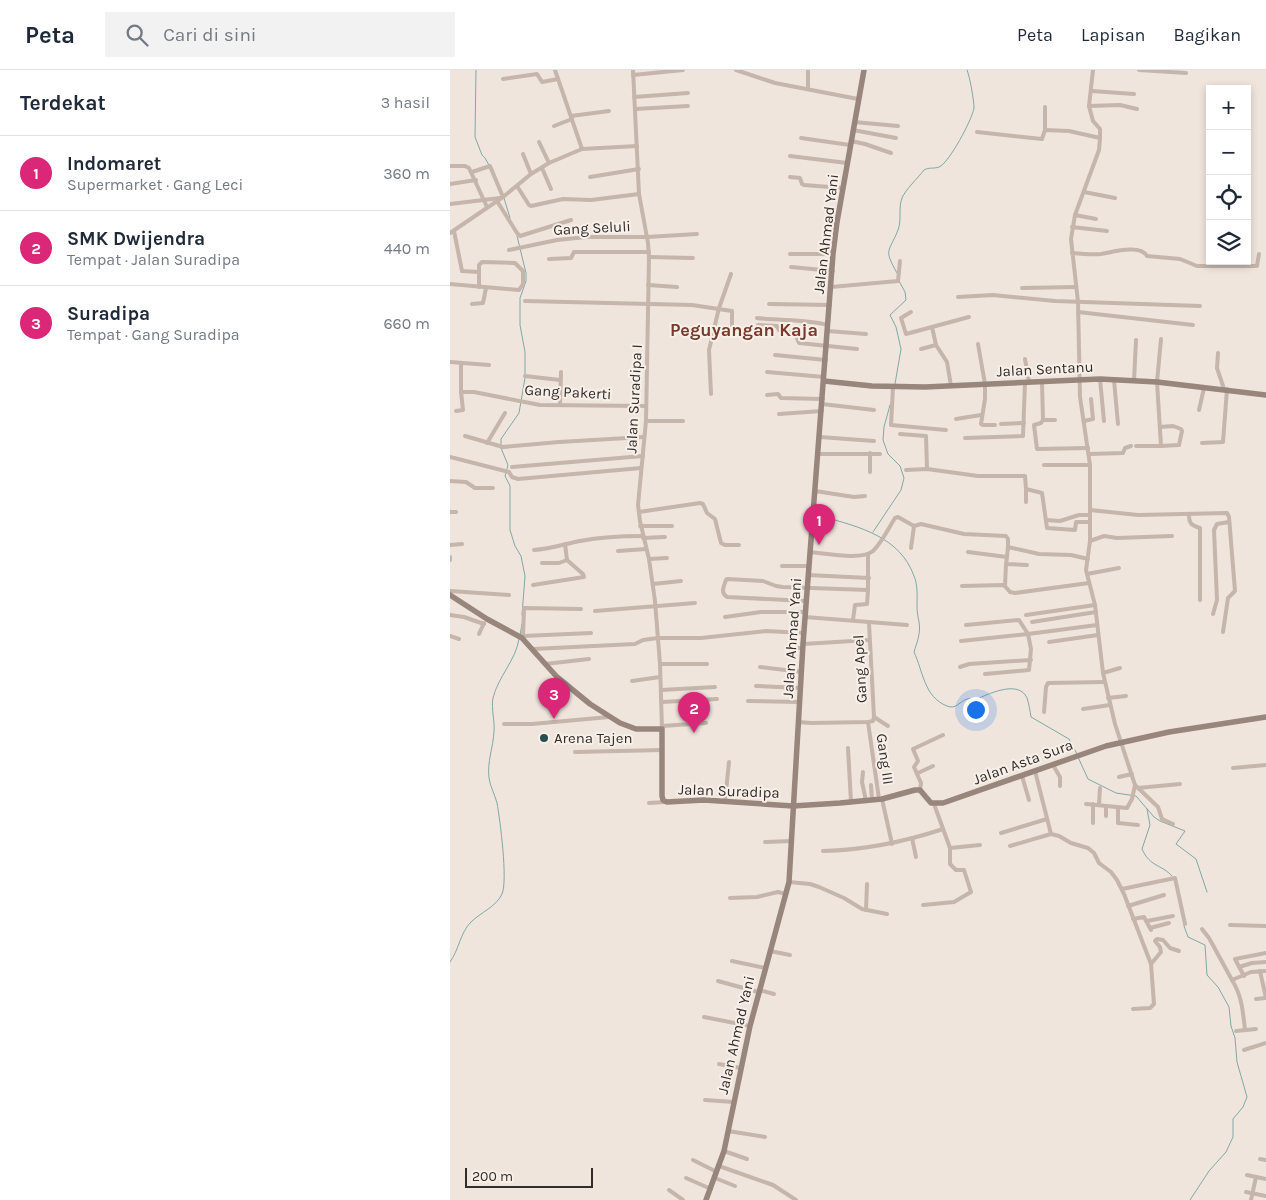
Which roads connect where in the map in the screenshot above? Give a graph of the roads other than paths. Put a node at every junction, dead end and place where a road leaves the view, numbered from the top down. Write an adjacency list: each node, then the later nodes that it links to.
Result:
1 (555, 70): 11 (street)
2 (683, 70): 8 (street)
3 (736, 70): 12 (street)
4 (808, 70): 12 (street)
5 (864, 70): 17 (street, Jalan Ahmad Yani)
6 (1093, 70): 13 (street)
7 (1139, 70): 9 (street)
8 (633, 72): 16 (street, Jalan Suradipa I)
9 (1186, 73)
10 (503, 79): 11 (street)
11 (558, 79): 24 (street)
12 (808, 89): 17 (street)
13 (1092, 91): 15 (street); 19 (street)
14 (688, 93): 16 (street)
15 (1134, 94)
16 (634, 97): 21 (street, Jalan Suradipa I)
17 (858, 99): 25 (street, Jalan Ahmad Yani)
18 (688, 106): 21 (street)
19 (1089, 106): 22 (street); 33 (street)
20 (1045, 107): 29 (street)
21 (635, 109): 36 (street, Jalan Suradipa I)
22 (1137, 109)
23 (609, 111): 24 (street)
24 (571, 118): 26 (street); 37 (street)
25 (854, 122): 27 (street); 28 (street, Jalan Ahmad Yani)
26 (554, 126)
27 (898, 126)
28 (853, 130): 32 (street); 35 (street, Jalan Ahmad Yani)
29 (1045, 130): 30 (street); 33 (street)
30 (977, 132)
31 (801, 138): 35 (street)
32 (896, 138)
33 (1100, 138): 55 (street)
34 (539, 142): 41 (street)
35 (851, 143): 38 (street); 42 (street, Jalan Ahmad Yani)
36 (637, 146): 37 (street); 45 (street, Jalan Suradipa I)
37 (582, 149): 41 (street)
38 (892, 153)
39 (524, 154): 47 (street)
40 (790, 156): 42 (street)
41 (549, 163): 44 (street)
42 (847, 163): 53 (street, Jalan Ahmad Yani)
43 (450, 166): 46 (street)
44 (542, 168): 47 (street); 54 (street)
45 (639, 169): 48 (street); 56 (street, Jalan Suradipa I)
46 (472, 172): 50 (street); 57 (street)
47 (531, 174): 52 (street)
48 (590, 176)
49 (790, 177): 53 (street)
50 (476, 180): 51 (street); 59 (street)
51 (450, 184)
52 (517, 186): 56 (street); 57 (street)
53 (842, 188): 73 (street, Jalan Ahmad Yani)
54 (550, 189)
55 (1084, 192): 58 (street); 62 (street)
56 (639, 194): 69 (street, Jalan Suradipa I)
57 (501, 198): 59 (street); 61 (street); 64 (street)
58 (1115, 198)
59 (483, 199): 60 (street); 61 (street)
60 (450, 204)
61 (487, 207): 66 (street)
62 (1075, 215): 63 (street); 65 (street)
63 (1096, 219)
64 (571, 220)
65 (1072, 227): 67 (street); 71 (street)
66 (452, 232): 81 (street)
67 (1107, 232)
68 (697, 234): 69 (street, Gang Seluli)
69 (647, 237): 70 (street, Gang Seluli); 75 (street, Jalan Suradipa I)
70 (509, 250)
71 (1072, 253): 74 (street); 88 (street)
72 (790, 254): 73 (street)
73 (833, 254): 80 (street, Jalan Ahmad Yani)
74 (1259, 254)
75 (649, 255): 76 (street); 77 (street); 84 (street, Jalan Suradipa I)
76 (693, 258)
77 (549, 259)
78 (900, 261): 87 (street)
79 (791, 266): 80 (street)
80 (833, 271): 87 (street, Jalan Ahmad Yani)
81 (478, 272): 85 (street); 89 (street)
82 (731, 274): 99 (street)
83 (450, 284): 85 (street)
84 (648, 285): 86 (street); 96 (street, Jalan Suradipa I)
85 (479, 287): 89 (street)
86 (677, 287)
87 (831, 287): 97 (street, Jalan Ahmad Yani)
88 (1076, 287): 90 (street); 93 (street)
89 (486, 288): 94 (street)
90 (1022, 288)
91 (958, 296): 93 (street)
92 (525, 301): 96 (street)
93 (1078, 302): 98 (street); 101 (street)
94 (472, 304)
95 (769, 304): 97 (street)
96 (649, 305): 99 (street); 148 (street, Jalan Suradipa I)
97 (830, 305): 108 (street, Jalan Ahmad Yani)
98 (1200, 306)
99 (719, 308): 107 (street); 142 (street)
100 (911, 312): 106 (street)
101 (1078, 312): 105 (street); 130 (street)
102 (968, 317): 106 (street)
103 (757, 318): 108 (street)
104 (758, 324): 114 (street)
105 (1193, 324)
106 (932, 327): 113 (street)
107 (732, 328)
108 (828, 328): 109 (street); 114 (street, Jalan Ahmad Yani)
109 (866, 334)
110 (1161, 339): 135 (street)
111 (1136, 340): 133 (street)
112 (978, 344): 136 (street)
113 (936, 345): 116 (street); 137 (street)
114 (827, 347): 115 (street); 120 (street, Jalan Ahmad Yani)
115 (857, 349)
116 (921, 349)
117 (1218, 353): 140 (street)
118 (776, 355): 120 (street)
119 (1025, 359): 134 (street)
120 (826, 360): 127 (street, Jalan Ahmad Yani)
121 (450, 362): 122 (street)
122 (461, 363): 123 (street); 141 (street)
123 (489, 366)
124 (561, 372): 129 (street)
125 (767, 372): 127 (street)
126 (525, 376): 129 (street)
127 (824, 379): 138 (street, Jalan Sentanu); 146 (street, Jalan Ahmad Yani)
128 (1100, 379): 130 (street, Jalan Sentanu); 131 (street, Jalan Sentanu); 161 (street)
129 (560, 380): 147 (street)
130 (1080, 380): 132 (street, Jalan Sentanu); 162 (street)
131 (1114, 380): 133 (street, Jalan Sentanu); 165 (street)
132 (1042, 381): 134 (street, Jalan Sentanu); 158 (street)
133 (1134, 381): 135 (street, Jalan Sentanu)
134 (1027, 382): 136 (street, Jalan Sentanu); 163 (street)
135 (1157, 382): 139 (street, Jalan Sentanu); 167 (street)
136 (985, 384): 137 (street, Jalan Sentanu); 155 (street)
137 (951, 386): 138 (street, Jalan Sentanu)
138 (893, 387): 168 (street)
139 (1204, 388): 140 (street, Jalan Sentanu); 150 (street)
140 (1226, 389): 144 (street, Jalan Sentanu); 176 (street)
141 (461, 392): 147 (street, Gang Pakerti); 151 (street)
142 (711, 394)
143 (767, 395): 146 (street)
144 (1266, 395)
145 (1091, 399): 162 (street)
146 (823, 401): 149 (street); 152 (street, Jalan Ahmad Yani)
147 (560, 405): 148 (street, Gang Pakerti)
148 (646, 406): 160 (street, Jalan Suradipa I)
149 (874, 410)
150 (1200, 410)
151 (456, 411)
152 (822, 412): 154 (street); 171 (street, Jalan Ahmad Yani)
153 (505, 413): 175 (street)
154 (779, 414)
155 (981, 415): 156 (street); 166 (street)
156 (956, 419)
157 (683, 420): 160 (street)
158 (1044, 420): 159 (street); 178 (street)
159 (1054, 420)
160 (646, 421): 172 (street, Jalan Suradipa I)
161 (1104, 421)
162 (1084, 422): 178 (street)
163 (1024, 423): 164 (street); 173 (street)
164 (1001, 424)
165 (1118, 424)
166 (995, 425)
167 (1160, 427): 177 (street); 177 (street)
168 (946, 430)
169 (900, 434): 189 (street)
170 (465, 436): 175 (street)
171 (820, 436): 174 (street); 180 (street, Jalan Ahmad Yani)
172 (644, 437): 175 (street); 183 (street, Jalan Suradipa I)
173 (965, 438)
174 (874, 441)
175 (488, 443)
176 (1202, 443)
177 (1162, 446): 182 (street)
178 (1088, 448): 182 (street)
179 (870, 453): 180 (street); 181 (street); 191 (street)
180 (818, 454): 195 (street, Jalan Ahmad Yani)
181 (880, 454)
182 (1089, 454): 185 (street)
183 (643, 456): 187 (street); 188 (street, Jalan Suradipa I)
184 (450, 457): 188 (street)
185 (1090, 464): 186 (street); 201 (street)
186 (1044, 465)
187 (512, 467)
188 (641, 468): 200 (street, Jalan Suradipa I)
189 (927, 469): 190 (street); 194 (street)
190 (906, 470)
191 (870, 472)
192 (450, 481): 193 (street)
193 (493, 488)
194 (1026, 489): 197 (street); 203 (street)
195 (815, 490): 196 (street); 222 (street, Jalan Ahmad Yani)
196 (865, 496)
197 (1026, 502)
198 (450, 512): 199 (street)
199 (456, 512)
200 (639, 512): 206 (street, Jalan Suradipa I); 216 (street)
201 (1090, 512): 202 (street); 203 (street); 204 (street)
202 (1189, 514): 205 (street); 249 (street)
203 (1046, 520): 204 (street)
204 (1090, 522): 212 (street)
205 (1229, 522): 258 (street); 269 (street)
206 (640, 526): 207 (street); 210 (street, Jalan Suradipa I)
207 (672, 526)
208 (914, 526): 217 (street); 218 (street); 224 (street)
209 (1172, 536): 212 (street)
210 (643, 537): 211 (street); 214 (street); 219 (street, Jalan Suradipa I)
211 (665, 537)
212 (1090, 541): 228 (street)
213 (462, 544): 215 (street)
214 (565, 544): 220 (street); 229 (street)
215 (450, 545)
216 (739, 545)
217 (1008, 547): 225 (street); 228 (street)
218 (911, 548)
219 (646, 549): 221 (street); 227 (street, Jalan Suradipa I)
220 (534, 550)
221 (618, 551)
222 (810, 552): 224 (street); 234 (street, Jalan Ahmad Yani)
223 (968, 552): 225 (street)
224 (868, 554): 238 (street)
225 (1007, 557): 231 (street)
226 (667, 558): 227 (street)
227 (649, 559): 241 (street, Jalan Suradipa I)
228 (1088, 559): 236 (street)
229 (568, 560): 230 (street); 242 (street)
230 (542, 563)
231 (1006, 564): 232 (street); 244 (street)
232 (1027, 565)
233 (782, 566): 234 (street)
234 (809, 566): 237 (street, Jalan Ahmad Yani)
235 (1119, 568): 236 (street)
236 (1087, 574): 240 (street)
237 (808, 575): 238 (street); 245 (street, Jalan Ahmad Yani)
238 (868, 578): 246 (street)
239 (681, 581): 241 (street)
240 (1090, 583): 244 (street); 252 (street)
241 (653, 584): 253 (street, Jalan Suradipa I)
242 (533, 585)
243 (962, 586): 244 (street)
244 (1005, 586)
245 (805, 588): 246 (street); 250 (street, Jalan Ahmad Yani); 250 (street)
246 (868, 590): 262 (street)
247 (450, 593): 248 (street); 263 (street)
248 (509, 595)
249 (1200, 600)
250 (806, 601): 260 (street, Jalan Ahmad Yani)
251 (694, 603): 253 (street)
252 (1095, 605): 256 (street); 257 (street)
253 (655, 607): 255 (street); 277 (street, Jalan Suradipa I)
254 (581, 609): 276 (street)
255 (595, 611)
256 (1096, 612): 264 (street); 268 (street)
257 (1026, 614)
258 (1213, 614)
259 (450, 615): 263 (street)
260 (806, 615): 261 (street, Gang Apel); 262 (street, Gang Apel); 271 (street, Jalan Ahmad Yani)
261 (725, 617)
262 (853, 620): 265 (street, Gang Apel)
263 (485, 621): 272 (street); 276 (street)
264 (1032, 622)
265 (868, 623): 266 (street); 279 (street, Gang Apel)
266 (907, 625)
267 (966, 625): 273 (street)
268 (1097, 625): 273 (street); 274 (street)
269 (1223, 632)
270 (591, 633): 276 (street)
271 (804, 633): 277 (street); 282 (street, Jalan Ahmad Yani)
272 (478, 634)
273 (1028, 634): 280 (street); 286 (street)
274 (1098, 635): 281 (street); 294 (street)
275 (450, 636): 278 (street)
276 (523, 638): 284 (street)
277 (658, 638): 284 (street); 288 (street, Jalan Suradipa I)
278 (459, 639)
279 (869, 640): 282 (street); 313 (street, Gang Apel)
280 (960, 641)
281 (1049, 642)
282 (803, 646): 283 (street); 293 (street, Jalan Ahmad Yani)
283 (789, 648)
284 (534, 649): 287 (street)
285 (589, 659): 287 (street)
286 (1031, 660): 291 (street); 295 (street)
287 (545, 664): 312 (street)
288 (660, 664): 289 (street); 296 (street, Jalan Suradipa I)
289 (707, 664)
290 (760, 666): 293 (street)
291 (960, 667)
292 (1120, 668): 294 (street)
293 (802, 672): 301 (street, Jalan Ahmad Yani)
294 (1103, 673): 298 (street)
295 (985, 674)
296 (660, 677): 297 (street); 302 (street, Jalan Suradipa I)
297 (632, 682)
298 (1104, 682): 304 (street); 311 (street)
299 (756, 686): 301 (street)
300 (715, 688): 302 (street)
301 (801, 688): 308 (street, Jalan Ahmad Yani)
302 (661, 690): 307 (street, Jalan Suradipa I)
303 (1126, 696): 304 (street)
304 (1108, 698): 309 (street)
305 (717, 699): 307 (street)
306 (748, 701): 308 (street)
307 (662, 702): 320 (street, Jalan Suradipa I)
308 (800, 702): 315 (street, Jalan Ahmad Yani)
309 (1110, 705): 310 (street); 322 (street)
310 (1084, 709)
311 (1044, 712)
312 (612, 717): 318 (street); 320 (street)
313 (874, 717): 316 (street); 319 (street)
314 (1266, 717): 322 (street, Jalan Asta Sura)
315 (798, 722): 316 (street); 354 (street, Jalan Ahmad Yani)
316 (868, 722): 343 (street, Gang III)
317 (706, 723): 320 (street)
318 (504, 724)
319 (888, 726)
320 (662, 727): 324 (street, Jalan Suradipa)
321 (943, 735): 333 (street)
322 (1121, 743): 327 (street, Jalan Asta Sura); 334 (street)
323 (848, 748): 348 (street)
324 (662, 750): 325 (street); 347 (street, Jalan Suradipa)
325 (576, 752)
326 (729, 762): 346 (street)
327 (1053, 765): 332 (street, Jalan Asta Sura); 339 (street)
328 (1266, 765): 330 (street)
329 (933, 766): 333 (street)
330 (1233, 768)
331 (863, 772): 344 (street)
332 (1035, 772): 335 (street, Jalan Asta Sura); 358 (street)
333 (918, 773): 342 (street)
334 (1132, 774): 336 (street); 341 (street)
335 (1022, 776): 345 (street); 350 (street, Jalan Asta Sura)
336 (1119, 777)
337 (1180, 784): 341 (street)
338 (871, 785): 344 (street)
339 (1060, 786)
340 (1100, 788): 353 (street)
341 (1136, 788): 356 (street); 360 (street)
342 (920, 790): 343 (street); 350 (street)
343 (880, 799): 344 (street); 368 (street, Gang III)
344 (869, 800): 348 (street)
345 (1029, 800)
346 (725, 801): 347 (street, Jalan Suradipa); 354 (street, Jalan Suradipa)
347 (667, 802): 349 (street)
348 (851, 802): 354 (street)
349 (648, 803)
350 (934, 804): 362 (street)
351 (1086, 804): 352 (street)
352 (1093, 804): 353 (street); 359 (street)
353 (1099, 804): 355 (street)
354 (793, 806): 366 (street, Jalan Ahmad Yani)
355 (1106, 806): 356 (street); 357 (street)
356 (1118, 808): 361 (street)
357 (1106, 816)
358 (1047, 819): 363 (street); 364 (street)
359 (1093, 822)
360 (1173, 824)
361 (1138, 825)
362 (943, 829): 365 (street); 371 (street)
363 (1001, 834)
364 (1051, 834): 370 (street); 376 (street)
365 (912, 838): 368 (street); 373 (street)
366 (792, 841): 367 (street); 374 (street, Jalan Ahmad Yani)
367 (765, 842)
368 (892, 844): 372 (street)
369 (980, 845): 371 (street)
370 (1010, 846)
371 (950, 848): 380 (street)
372 (823, 851)
373 (916, 857)
374 (789, 882): 377 (street, Jalan Ahmad Yani); 382 (street)
375 (867, 884): 382 (street)
376 (1122, 889): 381 (street); 388 (street)
377 (786, 894): 379 (street); 392 (street, Jalan Ahmad Yani)
378 (1164, 895): 381 (street)
379 (730, 898)
380 (923, 905)
381 (1128, 906): 385 (street)
382 (866, 910): 383 (street)
383 (887, 914)
384 (1174, 916): 386 (street)
385 (1133, 919): 386 (street); 398 (street)
386 (1147, 921): 387 (street)
387 (1169, 924)
388 (1185, 924)
389 (1230, 925): 390 (street)
390 (1266, 926)
391 (1202, 929): 404 (street)
392 (770, 951): 395 (street); 400 (street, Jalan Ahmad Yani)
393 (1179, 951): 398 (street)
394 (1266, 953): 399 (street)
395 (790, 955)
396 (732, 961): 400 (street)
397 (1266, 962): 399 (street)
398 (1151, 964): 410 (street)
399 (1240, 967): 403 (street)
400 (765, 968): 406 (street, Jalan Ahmad Yani)
401 (1260, 971): 402 (street); 403 (street); 408 (street)
402 (1266, 971)
403 (1244, 976): 404 (street)
404 (1232, 980): 412 (street)
405 (718, 981): 406 (street)
406 (759, 991): 407 (street); 414 (street, Jalan Ahmad Yani)
407 (774, 994)
408 (1266, 998): 409 (street)
409 (1256, 999)
410 (1133, 1009)
411 (1250, 1014): 412 (street)
412 (1244, 1015): 416 (street)
413 (704, 1017): 414 (street)
414 (750, 1026): 422 (street, Jalan Ahmad Yani)
415 (1256, 1029): 416 (street)
416 (1245, 1030): 417 (street)
417 (1236, 1031)
418 (1264, 1044): 419 (street); 420 (street)
419 (1244, 1050)
420 (1266, 1051)
421 (719, 1064): 422 (street)
422 (741, 1068): 424 (street, Jalan Ahmad Yani)
423 (705, 1100): 424 (street)
424 (734, 1102): 425 (street, Jalan Ahmad Yani)
425 (728, 1131): 426 (street); 427 (street, Jalan Ahmad Yani)
426 (765, 1137)
427 (724, 1151): 428 (street); 432 (street, Jalan Ahmad Yani)
428 (747, 1159)
429 (1260, 1159): 431 (street)
430 (693, 1160): 432 (street)
431 (1266, 1160)
432 (717, 1172): 437 (street); 438 (street, Jalan Ahmad Yani); 445 (street)
433 (1247, 1175): 434 (street)
434 (1256, 1177): 436 (street); 441 (street)
435 (686, 1178): 438 (street)
436 (1266, 1179)
437 (735, 1186)
438 (711, 1189): 444 (street, Jalan Ahmad Yani)
439 (669, 1190): 443 (street)
440 (1246, 1192): 441 (street)
441 (1252, 1194): 442 (street); 446 (street)
442 (1266, 1196)
443 (683, 1200)
444 (708, 1200)
445 (796, 1200)
446 (1251, 1200)

